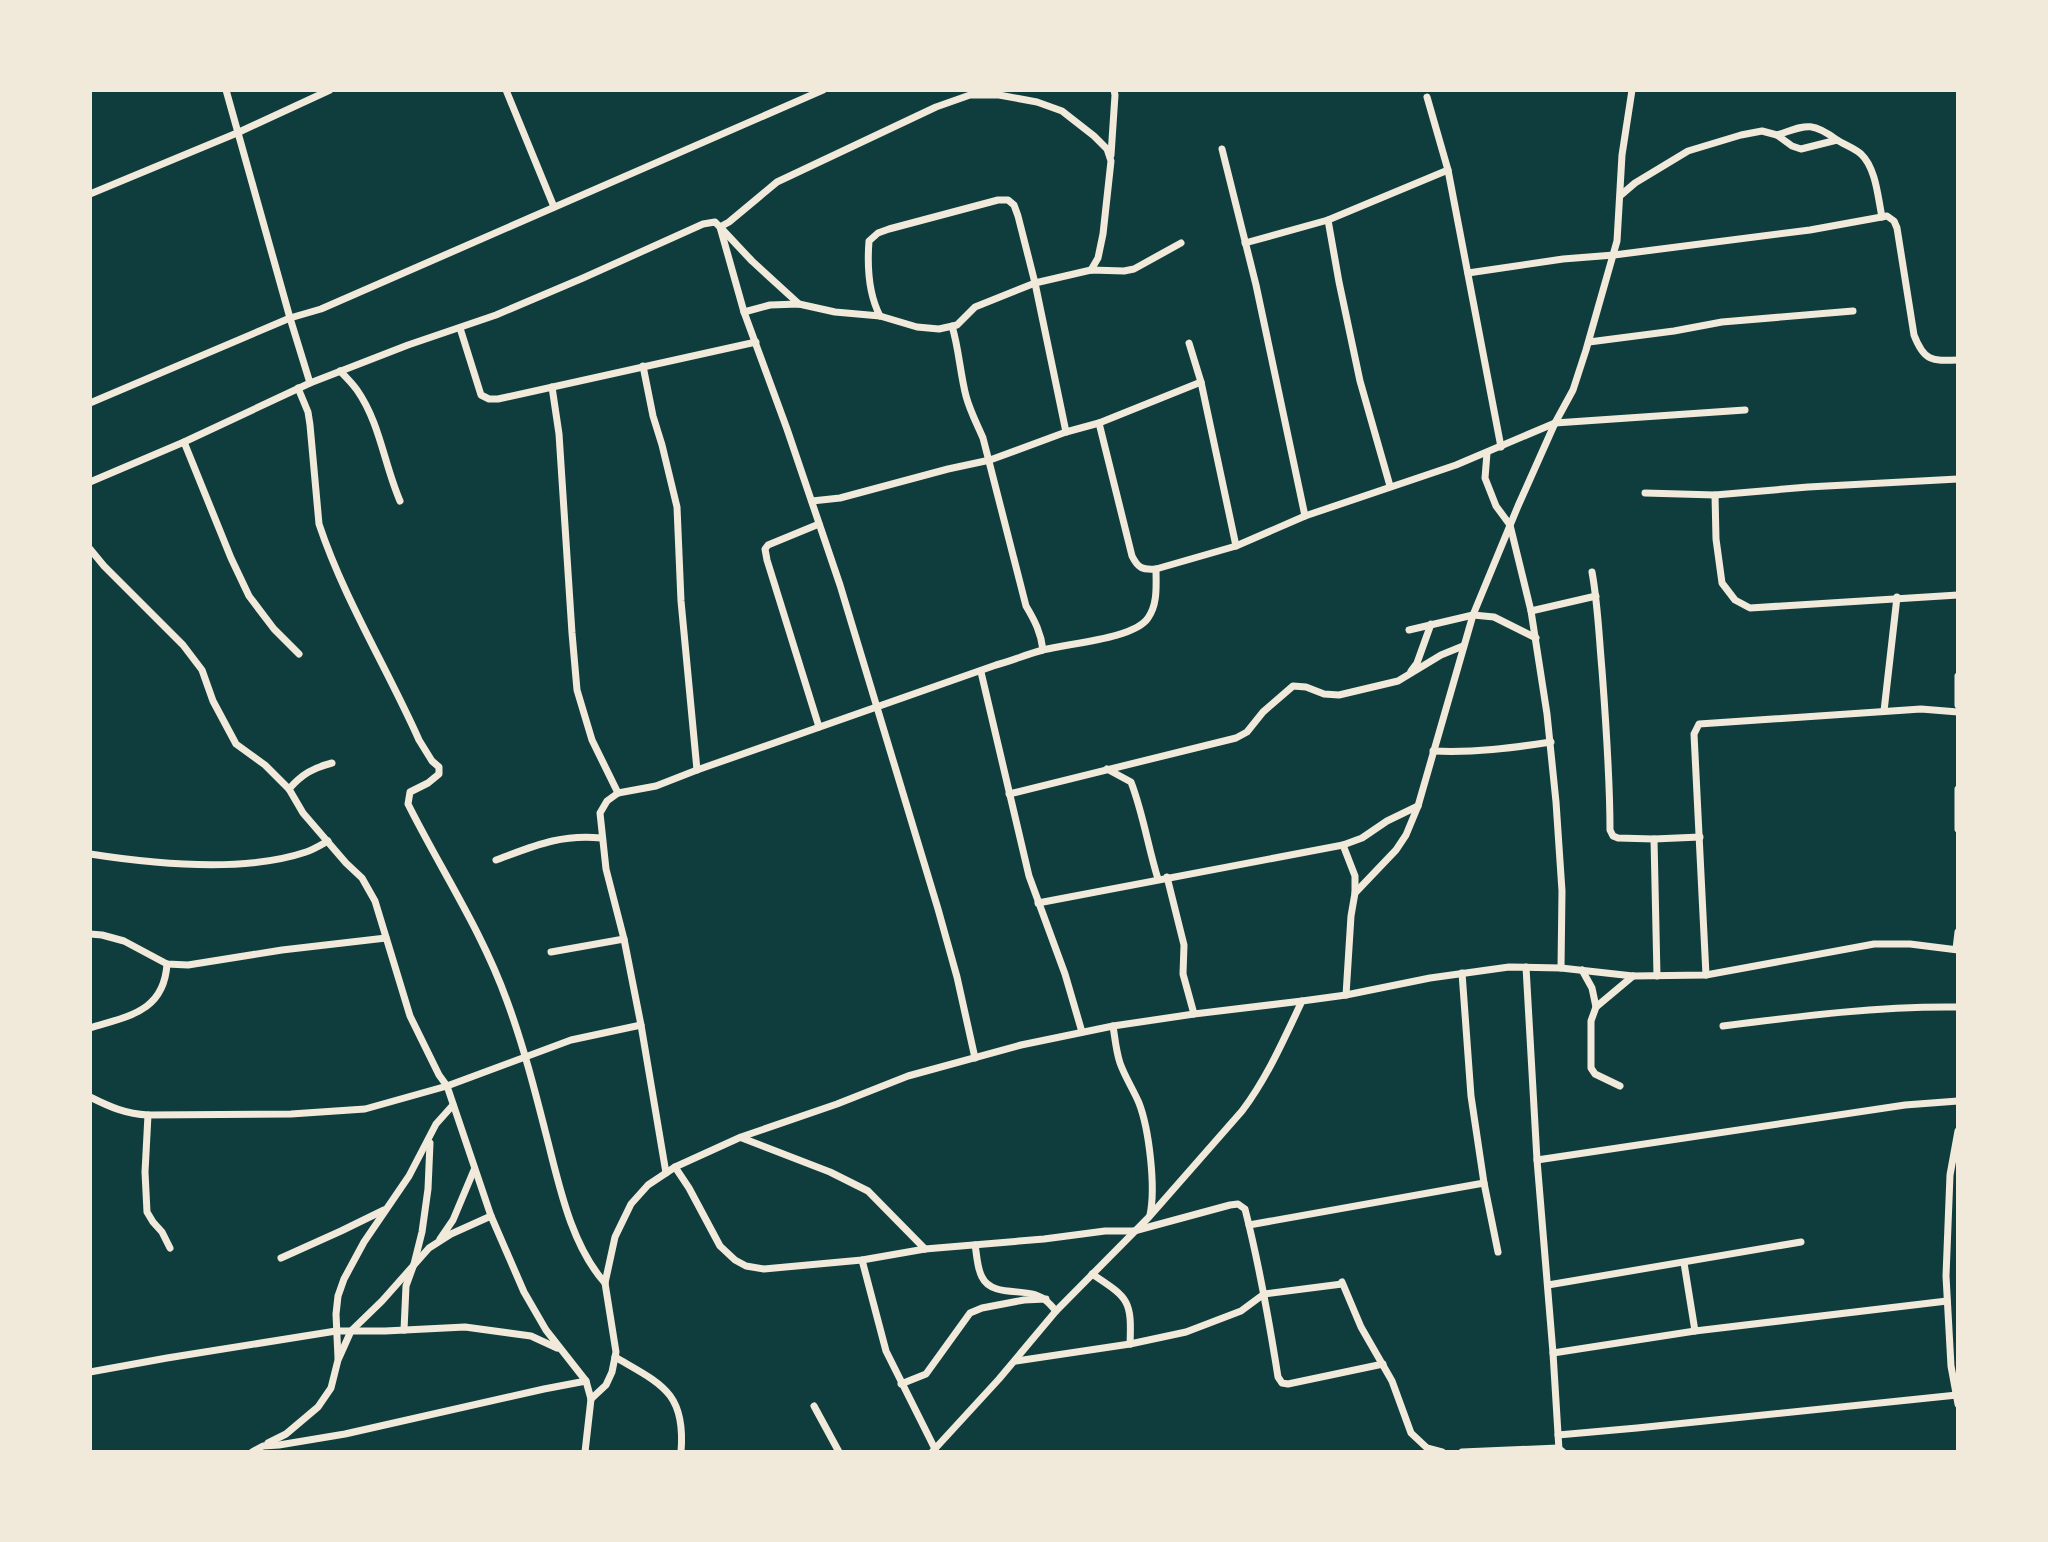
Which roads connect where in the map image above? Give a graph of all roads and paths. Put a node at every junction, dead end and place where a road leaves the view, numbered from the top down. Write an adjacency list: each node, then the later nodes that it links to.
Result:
1 (226, 90): 8 (street)
2 (330, 90): 8 (street)
3 (506, 90): 16 (street)
4 (823, 90): 16 (street)
5 (1114, 90): 12 (street)
6 (1632, 90): 15 (street)
7 (1427, 97): 13 (street)
8 (237, 133): 14 (street); 30 (street)
9 (1777, 135): 10 (street); 10 (street); 15 (street)
10 (1837, 140): 17 (street)
11 (1222, 149): 21 (street)
12 (1111, 161): 19 (street); 23 (street)
13 (1448, 170): 18 (street); 24 (street)
14 (90, 194)
15 (1620, 196): 22 (street)
16 (554, 207): 30 (street)
17 (1882, 217): 22 (street); 36 (street)
18 (1328, 220): 21 (street); 54 (street)
19 (720, 227): 26 (street); 28 (street); 32 (street)
20 (1181, 243): 23 (street)
21 (1245, 243): 59 (street)
22 (1614, 255): 24 (street); 34 (street)
23 (1091, 270): 25 (street)
24 (1468, 273): 49 (street)
25 (1035, 283): 29 (street); 31 (street); 47 (street)
26 (799, 304): 28 (street); 29 (street)
27 (1853, 311): 34 (street)
28 (744, 312): 33 (street)
29 (880, 316): 31 (street)
30 (290, 318): 40 (street); 43 (street)
31 (952, 326): 51 (street)
32 (460, 328): 38 (street); 41 (street)
33 (756, 342): 37 (street); 58 (street)
34 (1589, 342): 46 (street)
35 (1189, 343): 39 (street)
36 (1958, 360)
37 (643, 366): 41 (street); 89 (street)
38 (340, 371): 40 (street); 57 (street)
39 (1201, 382): 45 (street); 62 (street)
40 (310, 383): 42 (street)
41 (552, 387): 92 (street)
42 (298, 388): 48 (street); 131 (street)
43 (90, 403)
44 (1745, 410): 46 (street)
45 (1099, 423): 47 (street); 64 (street)
46 (1555, 423): 49 (street); 61 (street)
47 (1066, 432): 51 (street)
48 (184, 442): 53 (street); 76 (street)
49 (1501, 447): 50 (street)
50 (1487, 453): 54 (street); 61 (street)
51 (990, 460): 58 (street); 75 (street)
52 (1958, 479): 56 (street)
53 (90, 482)
54 (1390, 486): 59 (street)
55 (1645, 493): 56 (street)
56 (1715, 495): 68 (street)
57 (400, 501)
58 (812, 501): 60 (street)
59 (1305, 516): 62 (street)
60 (819, 524): 81 (street); 84 (street)
61 (1510, 525): 69 (street); 70 (street)
62 (1236, 546): 64 (street)
63 (90, 549): 90 (street)
64 (1156, 569): 75 (street)
65 (1592, 572): 67 (street)
66 (1958, 595): 68 (street)
67 (1596, 596): 69 (street); 98 (street)
68 (1897, 597): 82 (street)
69 (1531, 611): 73 (street)
70 (1473, 615): 71 (street); 73 (street); 74 (street)
71 (1431, 624): 72 (street); 78 (street)
72 (1409, 630)
73 (1536, 638): 85 (street)
74 (1463, 646): 78 (street); 86 (street)
75 (1043, 650): 77 (street)
76 (299, 654)
77 (981, 672): 81 (street); 93 (street)
78 (1410, 673): 88 (street)
79 (1958, 676): 80 (street)
80 (1958, 705)
81 (877, 707): 84 (street); 132 (street)
82 (1884, 711): 83 (street); 96 (street)
83 (1958, 712)
84 (819, 727): 89 (street)
85 (1551, 742): 86 (street); 115 (street)
86 (1433, 751): 94 (street)
87 (332, 763): 90 (street)
88 (1107, 769): 93 (street); 104 (street)
89 (697, 770): 92 (street)
90 (289, 789): 99 (street)
91 (1958, 789): 95 (street)
92 (618, 793): 97 (street)
93 (1009, 794): 106 (street)
94 (1418, 806): 100 (street); 105 (street)
95 (1958, 829)
96 (1700, 837): 98 (street); 118 (street)
97 (601, 838): 102 (street); 110 (street)
98 (1654, 839): 120 (street)
99 (328, 841): 101 (street); 109 (street)
100 (1343, 845): 103 (street); 105 (street)
101 (90, 854)
102 (496, 860)
103 (1167, 877): 104 (street); 125 (street)
104 (1158, 879): 106 (street)
105 (1355, 893): 121 (street)
106 (1038, 903): 130 (street)
107 (1958, 932): 111 (street)
108 (90, 934): 113 (street)
109 (386, 938): 113 (street); 133 (street)
110 (624, 939): 112 (street); 126 (street)
111 (1957, 950): 118 (street)
112 (551, 952)
113 (167, 964): 129 (street)
114 (1526, 967): 115 (street); 117 (street); 143 (street)
115 (1561, 968): 116 (street)
116 (1582, 970): 119 (street); 123 (street)
117 (1462, 973): 121 (street); 147 (street)
118 (1706, 975): 120 (street)
119 (1633, 976): 120 (street); 123 (street)
120 (1657, 976)
121 (1346, 995): 122 (street)
122 (1302, 1001): 125 (street); 150 (street)
123 (1596, 1007): 134 (street)
124 (1958, 1007): 128 (street)
125 (1194, 1014): 127 (street)
126 (641, 1025): 131 (street); 146 (street)
127 (1113, 1026): 130 (street); 150 (street)
128 (1723, 1026)
129 (90, 1028)
130 (1082, 1032): 132 (street)
131 (526, 1057): 133 (street); 166 (street)
132 (975, 1058): 141 (street)
133 (447, 1086): 137 (street); 138 (street)
134 (1620, 1086)
135 (90, 1097): 138 (street)
136 (1958, 1101): 143 (street)
137 (453, 1105): 140 (street); 145 (street)
138 (148, 1115): 158 (street)
139 (1958, 1131): 142 (street)
140 (430, 1135): 148 (street); 164 (street)
141 (741, 1137): 144 (street); 159 (street)
142 (1956, 1144): 154 (street)
143 (1537, 1160): 167 (street)
144 (675, 1167): 146 (street); 162 (street)
145 (474, 1170): 149 (street); 153 (street)
146 (666, 1173): 166 (street)
147 (1484, 1183): 151 (street); 160 (street)
148 (388, 1208): 161 (street); 173 (street)
149 (491, 1216): 153 (street); 177 (street)
150 (1149, 1217): 152 (street)
151 (1249, 1225): 152 (street); 168 (street)
152 (1134, 1231): 157 (street); 165 (street)
153 (439, 1241): 164 (street)
154 (1947, 1241): 156 (street); 170 (street)
155 (1801, 1242): 163 (street)
156 (1958, 1242)
157 (975, 1245): 159 (street); 169 (street)
158 (170, 1248)
159 (925, 1249): 162 (street)
160 (1498, 1252)
161 (281, 1258)
162 (862, 1260): 185 (street)
163 (1684, 1263): 167 (street); 175 (street)
164 (414, 1264): 172 (street); 174 (street)
165 (1092, 1274): 171 (street); 176 (street)
166 (605, 1283): 179 (street)
167 (1548, 1285): 178 (street)
168 (1264, 1294): 176 (street); 182 (street); 182 (street)
169 (1046, 1299): 171 (street); 185 (street)
170 (1947, 1301): 175 (street); 186 (street)
171 (1056, 1311): 181 (street)
172 (404, 1330): 174 (street); 177 (street)
173 (336, 1331): 174 (street); 180 (street); 183 (street)
174 (351, 1331): 180 (street)
175 (1695, 1331): 178 (street)
176 (1130, 1344): 181 (street)
177 (561, 1350): 184 (street)
178 (1553, 1353): 190 (street)
179 (615, 1357): 187 (street); 196 (street)
180 (338, 1360): 191 (street)
181 (1016, 1361): 192 (street)
182 (1383, 1364): 198 (street)
183 (90, 1372)
184 (586, 1381): 187 (street); 191 (street)
185 (901, 1384): 192 (street)
186 (1957, 1395): 188 (street); 190 (street)
187 (591, 1399): 195 (street)
188 (1958, 1404)
189 (814, 1406): 197 (street)
190 (1558, 1435): 193 (street)
191 (263, 1446): 194 (street)
192 (934, 1451)
193 (1560, 1451): 199 (street)
194 (252, 1452)
195 (585, 1452)
196 (681, 1452)
197 (839, 1452)
198 (1442, 1452)
199 (1462, 1452)

